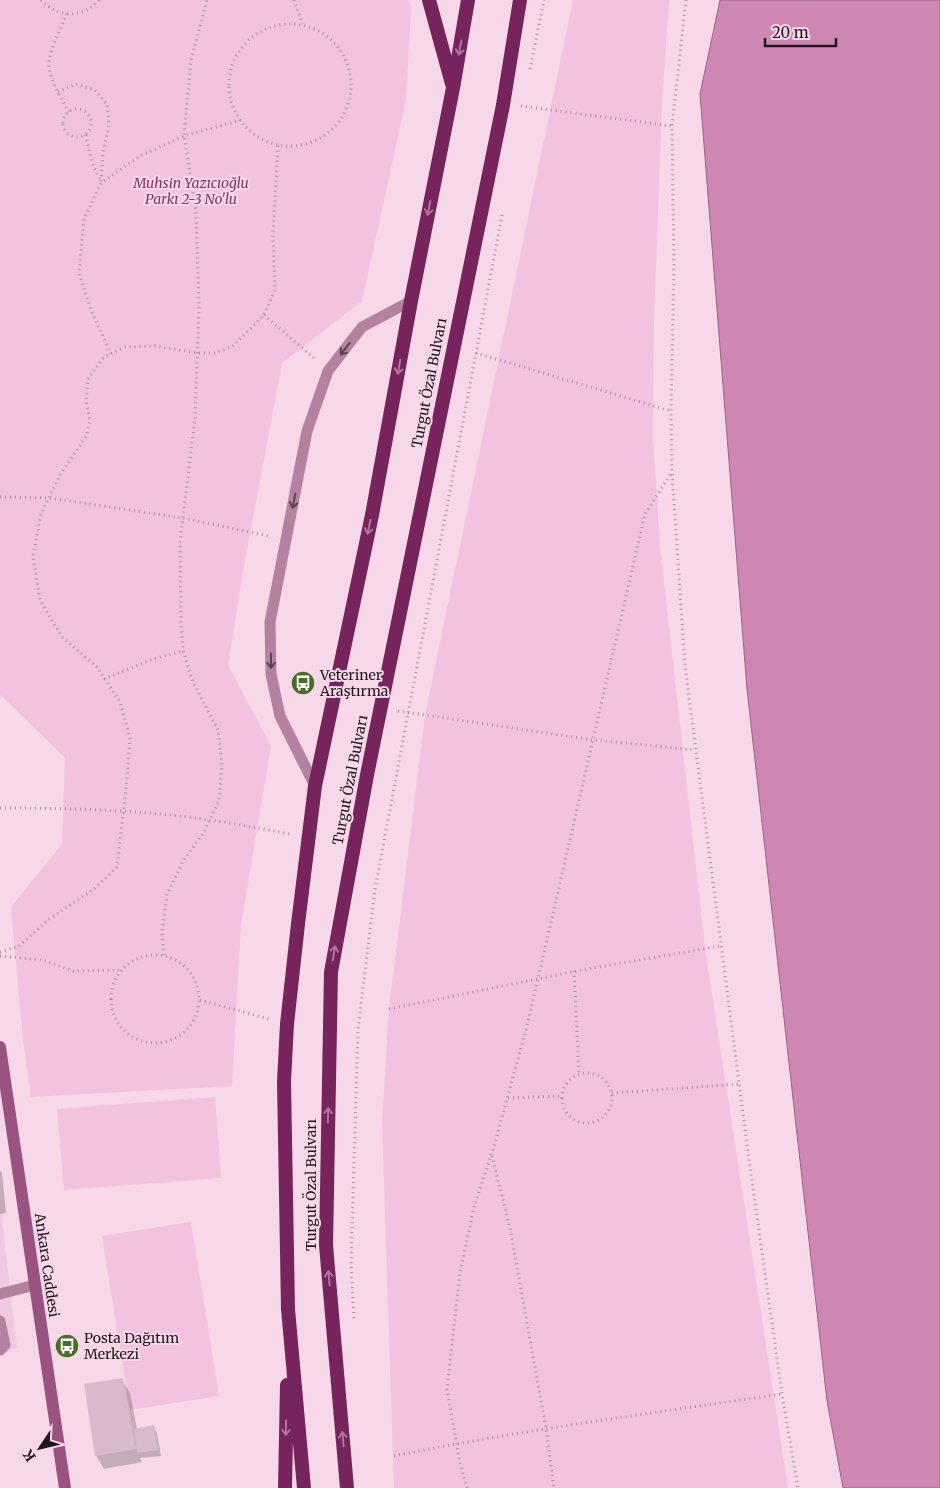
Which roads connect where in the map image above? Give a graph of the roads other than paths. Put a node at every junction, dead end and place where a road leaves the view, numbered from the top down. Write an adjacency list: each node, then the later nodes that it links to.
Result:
1 (429, 0): 4 (highway)
2 (468, 0): 4 (highway, Turgut Özal Bulvarı, one-way to 4)
3 (520, 0): 16 (highway, Turgut Özal Bulvarı, one-way to 3)
4 (453, 88): 5 (highway, Turgut Özal Bulvarı, one-way to 5)
5 (411, 301): 6 (highway, Turgut Özal Bulvarı, one-way to 6); 6 (lane, one-way to 6)
6 (315, 786): 10 (highway, Turgut Özal Bulvarı)
7 (0, 1047): 8 (main road, Ankara Caddesi)
8 (35, 1285): 9 (lane); 13 (main road, Ankara Caddesi)
9 (0, 1294)
10 (288, 1309): 14 (highway, one-way to 14); 15 (highway, Turgut Özal Bulvarı)
11 (0, 1321): 12 (lane)
12 (0, 1350)
13 (65, 1488)
14 (285, 1488)
15 (304, 1488)
16 (347, 1488)

